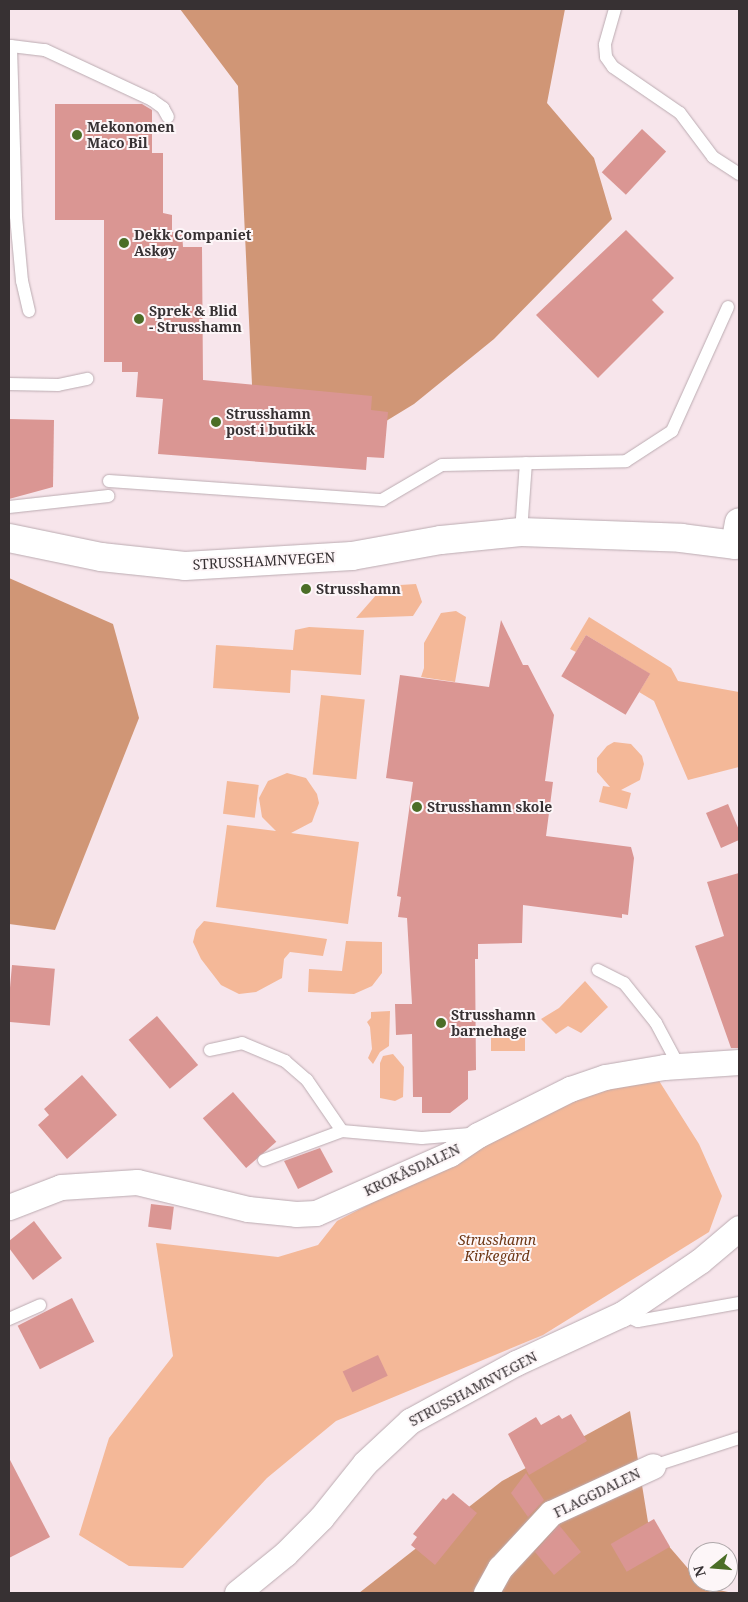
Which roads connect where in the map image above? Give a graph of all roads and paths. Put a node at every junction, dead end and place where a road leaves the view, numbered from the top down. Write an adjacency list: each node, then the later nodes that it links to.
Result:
1 (615, 9): 4 (lane)
2 (10, 46): 3 (lane); 6 (lane)
3 (168, 117)
4 (739, 174)
5 (728, 307): 9 (lane)
6 (29, 311)
7 (88, 379): 8 (lane)
8 (9, 384)
9 (526, 463): 10 (lane); 13 (lane)
10 (109, 481)
11 (108, 496): 12 (lane)
12 (9, 507)
13 (521, 532): 14 (street, STRUSSHAMNVEGEN); 15 (street, STRUSSHAMNVEGEN)
14 (9, 538)
15 (738, 538)
16 (598, 970): 19 (lane)
17 (210, 1050): 20 (lane)
18 (739, 1062): 19 (street)
19 (679, 1066): 21 (street, KROKÅSDALEN)
20 (342, 1131): 21 (lane); 22 (lane)
21 (478, 1135): 23 (street, KROKÅSDALEN)
22 (264, 1160)
23 (9, 1206)
24 (739, 1228): 27 (street, STRUSSHAMNVEGEN)
25 (739, 1304): 27 (lane)
26 (40, 1305): 28 (lane)
27 (622, 1314): 31 (street, STRUSSHAMNVEGEN)
28 (9, 1318)
29 (739, 1438): 30 (lane, FLAGGDALEN)
30 (654, 1466): 32 (street, FLAGGDALEN)
31 (237, 1593)
32 (486, 1593)

